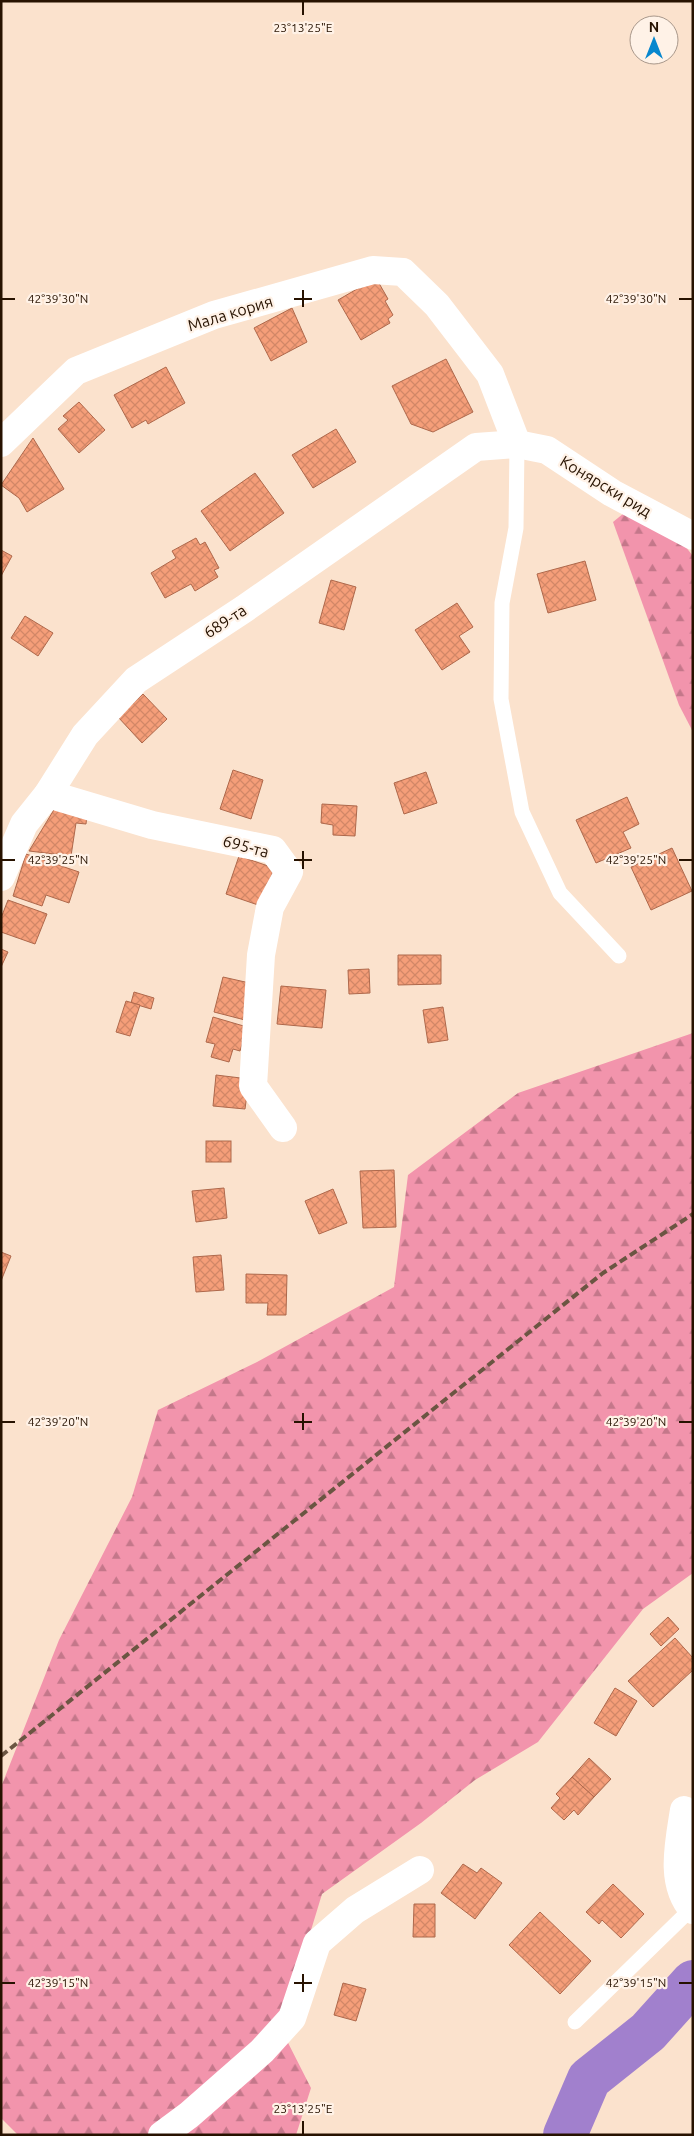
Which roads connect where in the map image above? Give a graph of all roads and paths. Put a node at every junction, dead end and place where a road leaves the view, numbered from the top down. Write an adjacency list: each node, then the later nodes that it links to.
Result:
1 (1, 443): 2 (street, Мала кория)
2 (517, 444): 3 (street, Конярски рид); 4 (street, 689-та); 6 (lane)
3 (693, 536)
4 (48, 794): 5 (street, 689-та); 7 (street, 695-та)
5 (1, 877)
6 (619, 956)
7 (283, 1128)
8 (684, 1810): 10 (street)
9 (420, 1870): 12 (street)
10 (692, 1910): 11 (lane)
11 (575, 2022)
12 (162, 2135)

